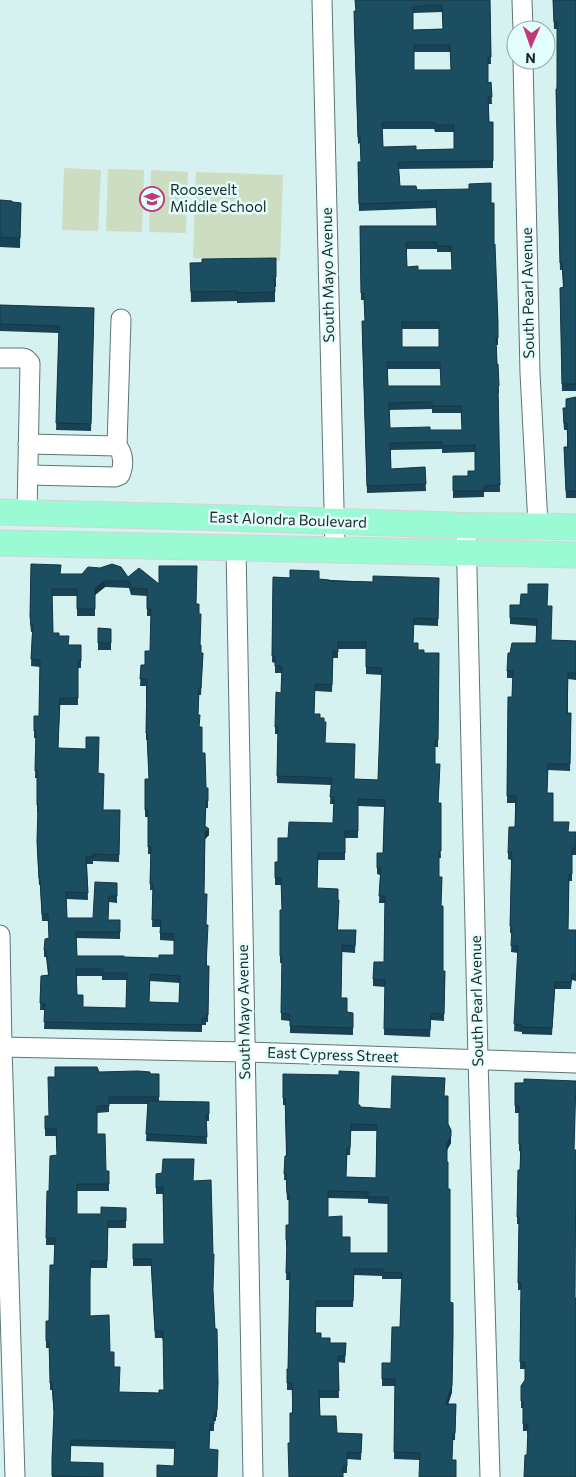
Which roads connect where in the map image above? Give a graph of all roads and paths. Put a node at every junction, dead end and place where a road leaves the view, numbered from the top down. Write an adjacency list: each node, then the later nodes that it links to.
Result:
1 (322, 0): 12 (street, South Mayo Avenue)
2 (522, 0): 3 (street)
3 (523, 20)
4 (523, 70): 13 (street, South Pearl Avenue)
5 (121, 319): 8 (street)
6 (0, 358): 7 (street)
7 (28, 444): 8 (street); 9 (street)
8 (117, 446): 9 (street)
9 (28, 475): 11 (street)
10 (0, 512): 11 (main road, East Alondra Boulevard)
11 (27, 513): 12 (main road, East Alondra Boulevard)
12 (334, 522): 14 (main road, East Alondra Boulevard); 18 (street, South Mayo Avenue)
13 (538, 525): 14 (main road, East Alondra Boulevard); 15 (main road, East Alondra Boulevard)
14 (466, 526): 19 (street, South Pearl Avenue)
15 (576, 527)
16 (0, 543): 17 (main road, East Alondra Boulevard)
17 (236, 548): 18 (main road, East Alondra Boulevard); 23 (street, South Mayo Avenue)
18 (335, 550): 19 (main road, East Alondra Boulevard)
19 (466, 552): 20 (main road, East Alondra Boulevard); 24 (street, South Pearl Avenue)
20 (576, 555)
21 (0, 936): 22 (street)
22 (1, 1047): 23 (street, East Cypress Street); 26 (street)
23 (245, 1052): 24 (street, East Cypress Street); 27 (street, South Mayo Avenue)
24 (478, 1060): 25 (street, East Cypress Street); 28 (street, South Pearl Avenue)
25 (576, 1063)
26 (15, 1477)
27 (253, 1477)
28 (490, 1477)

